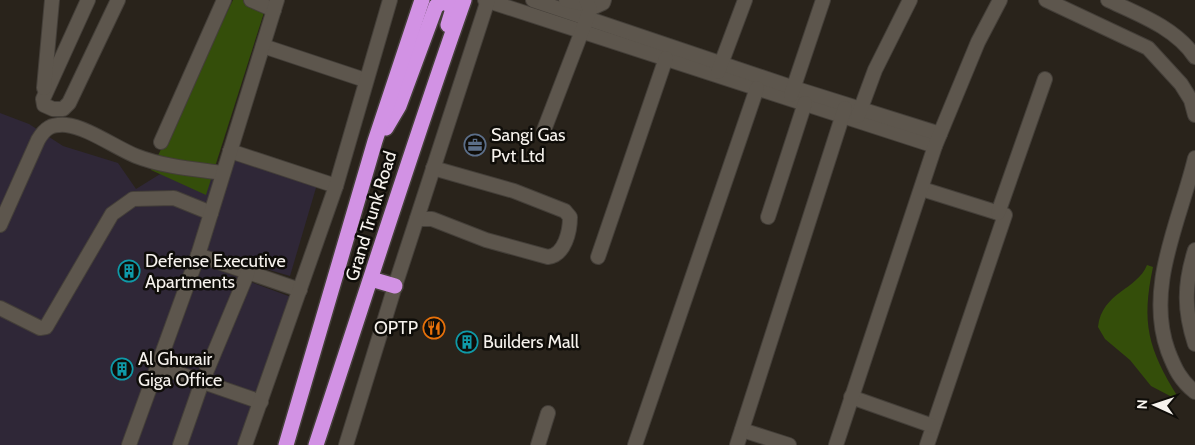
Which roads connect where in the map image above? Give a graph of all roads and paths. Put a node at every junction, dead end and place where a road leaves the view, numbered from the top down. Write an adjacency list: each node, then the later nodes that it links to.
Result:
1 (52, 0): 30 (street)
2 (88, 0): 30 (street)
3 (118, 0): 30 (street)
4 (224, 0): 38 (street)
5 (251, 0): 19 (street)
6 (390, 0): 26 (street)
7 (422, 0): 37 (highway, Grand Trunk Road)
8 (464, 0): 39 (highway, Grand Trunk Road)
9 (487, 0): 21 (street); 42 (street)
10 (533, 0): 20 (street)
11 (566, 0): 20 (street)
12 (604, 0): 20 (street)
13 (745, 0): 25 (street)
14 (824, 0): 29 (street)
15 (910, 0): 33 (street)
16 (1000, 0): 36 (street)
17 (1046, 0): 34 (street)
18 (1108, 0): 23 (street)
19 (275, 5): 22 (street)
20 (588, 8): 21 (street); 25 (street)
21 (582, 32): 24 (street); 35 (street)
22 (263, 46): 26 (street); 40 (street)
23 (1195, 56)
24 (666, 58): 25 (street); 53 (street)
25 (719, 69): 28 (street); 29 (street)
26 (365, 80): 44 (street)
27 (1045, 80): 47 (street)
28 (757, 88): 29 (street); 75 (street)
29 (792, 93): 31 (street); 32 (street)
30 (42, 98)
31 (806, 103): 32 (street); 48 (street)
32 (845, 110): 33 (street); 67 (street)
33 (859, 114): 36 (street)
34 (1195, 116)
35 (544, 130)
36 (938, 140): 45 (street)
37 (376, 141): 39 (highway); 71 (highway, Grand Trunk Road)
38 (161, 142)
39 (412, 145): 55 (highway, Grand Trunk Road)
40 (230, 151): 43 (street); 44 (street)
41 (1195, 158): 62 (street)
42 (433, 168): 49 (street); 49 (street)
43 (223, 173): 46 (street); 50 (street)
44 (336, 186): 57 (street)
45 (922, 189): 47 (street); 63 (street)
46 (211, 213): 52 (street); 58 (street)
47 (998, 213): 66 (street)
48 (768, 217)
49 (417, 219): 56 (street)
50 (0, 225)
51 (1195, 250): 59 (street)
52 (198, 255): 54 (street); 60 (street)
53 (598, 257)
54 (248, 272): 57 (street); 61 (street)
55 (371, 278): 56 (highway); 72 (highway, Grand Trunk Road)
56 (395, 286): 73 (street)
57 (300, 290): 64 (street)
58 (0, 308)
59 (1195, 344)
60 (158, 366): 61 (street); 68 (street)
61 (202, 382): 64 (street); 69 (street)
62 (1195, 392)
63 (851, 397): 66 (street); 78 (street)
64 (261, 402): 70 (street)
65 (548, 413): 74 (street)
66 (933, 426): 79 (street)
67 (742, 430): 76 (street); 77 (street)
68 (128, 445)
69 (180, 445)
70 (245, 445)
71 (286, 445)
72 (316, 445)
73 (346, 445)
74 (538, 445)
75 (635, 445)
76 (737, 445)
77 (789, 445)
78 (836, 445)
79 (927, 445)

